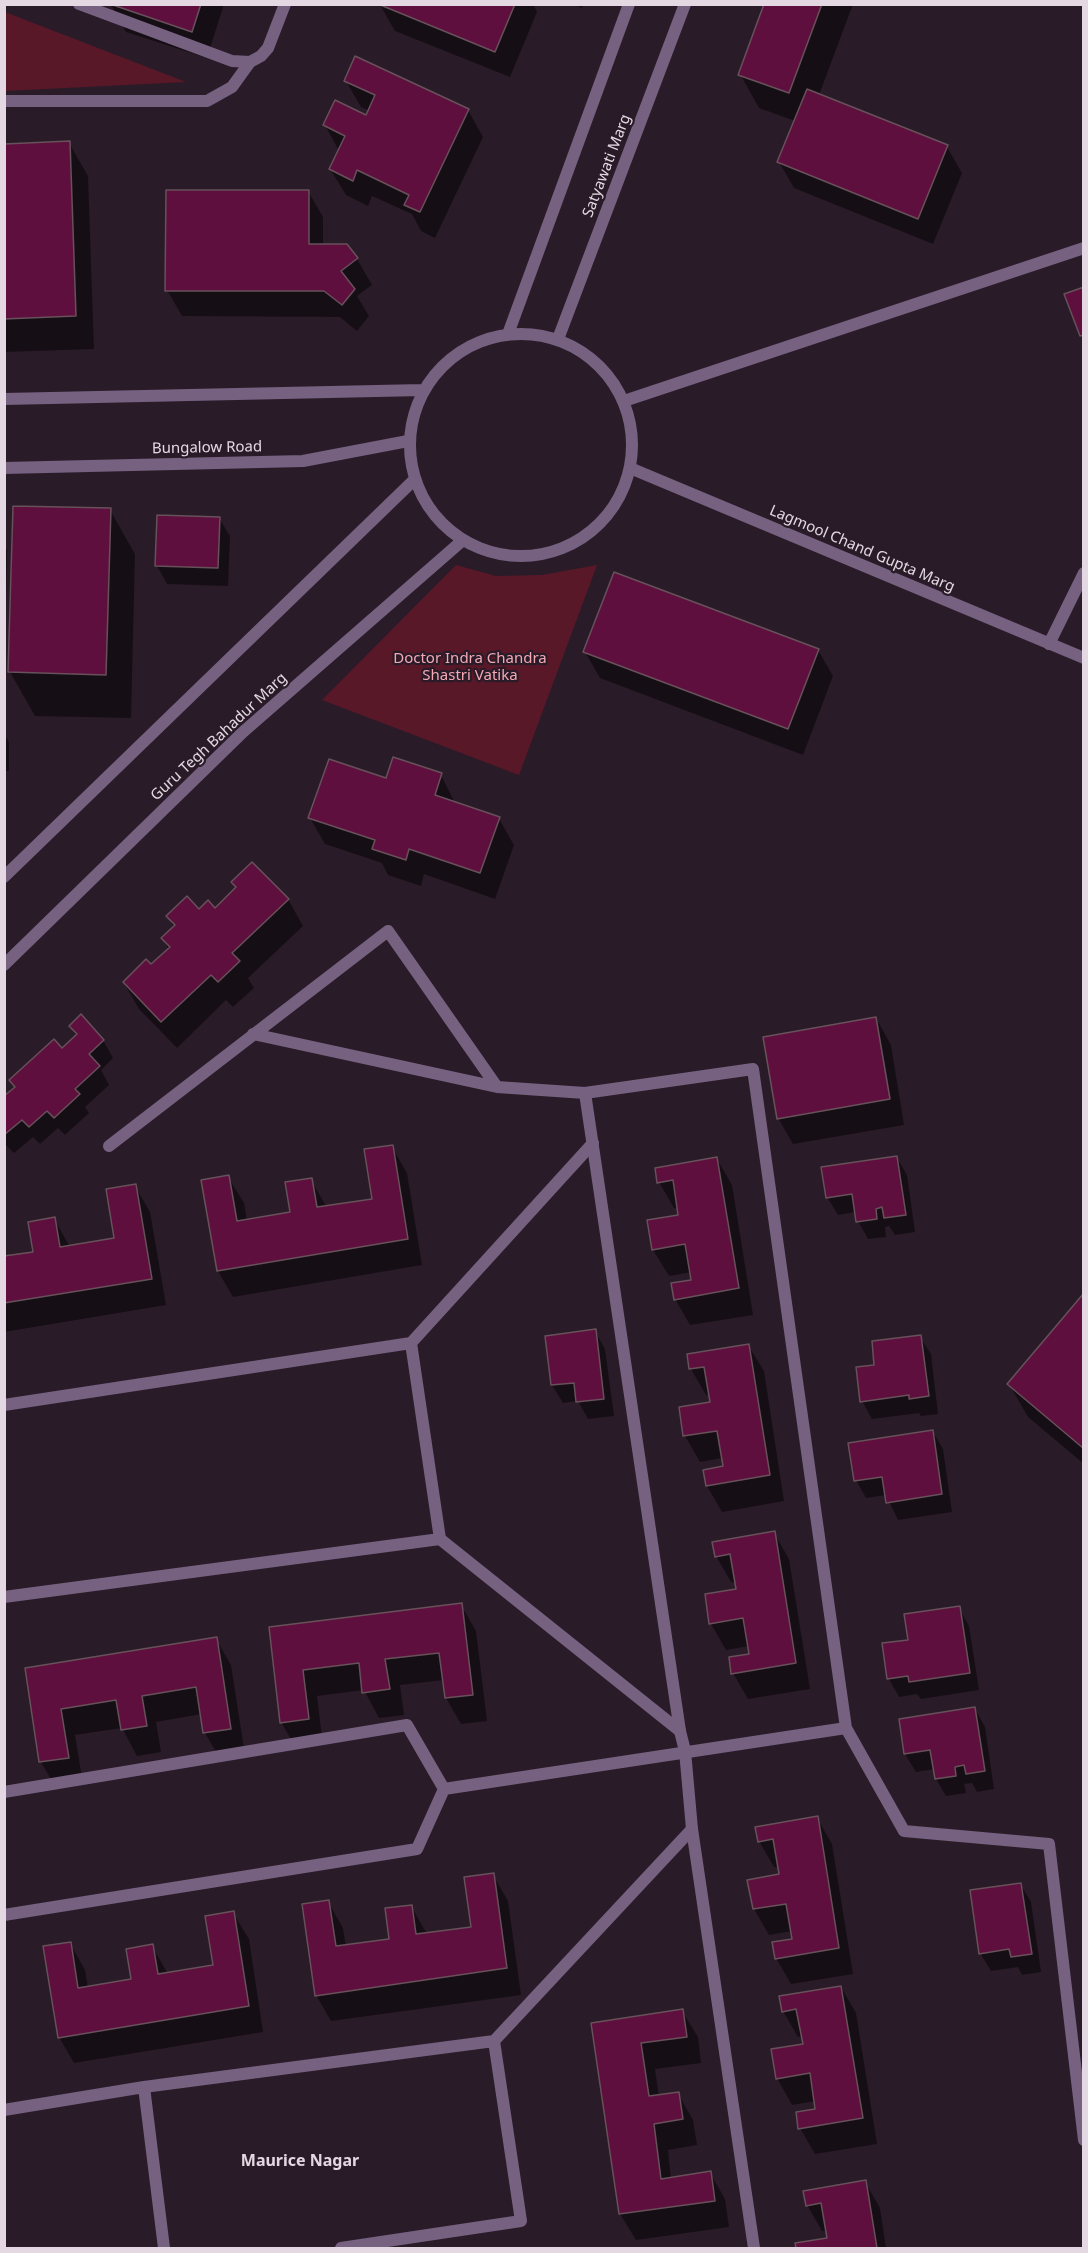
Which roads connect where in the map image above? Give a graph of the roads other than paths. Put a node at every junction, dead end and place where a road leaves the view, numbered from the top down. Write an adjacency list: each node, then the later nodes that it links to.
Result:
1 (79, 4): 5 (street)
2 (285, 4): 5 (street)
3 (629, 4): 8 (street)
4 (685, 4): 9 (street, Satyawati Marg)
5 (250, 62): 6 (street)
6 (4, 101)
7 (1083, 248): 12 (street)
8 (508, 334): 9 (street); 10 (street)
9 (558, 339): 12 (street)
10 (423, 390): 11 (street); 13 (street)
11 (4, 399)
12 (624, 401): 15 (street)
13 (408, 441): 14 (street, Bungalow Road); 16 (street)
14 (4, 468)
15 (630, 468): 17 (street); 19 (street, Lagmool Chand Gupta Marg)
16 (414, 480): 17 (street); 21 (street)
17 (463, 540): 22 (street, Guru Tegh Bahadur Marg)
18 (1083, 573): 19 (street)
19 (1050, 644): 20 (street, Lagmool Chand Gupta Marg)
20 (1083, 658)
21 (4, 877)
22 (4, 965)
23 (253, 1035): 24 (street); 24 (street); 27 (street)
24 (497, 1087): 25 (street)
25 (585, 1093): 26 (street); 32 (street)
26 (593, 1143): 28 (street); 33 (street)
27 (109, 1146)
28 (411, 1343): 29 (street); 30 (street)
29 (4, 1405)
30 (440, 1539): 31 (street); 33 (street)
31 (4, 1597)
32 (846, 1728): 34 (street); 42 (street)
33 (680, 1731): 34 (street)
34 (685, 1751): 35 (street); 37 (street)
35 (444, 1789): 36 (street); 38 (street)
36 (4, 1792)
37 (692, 1829): 39 (street); 45 (street)
38 (4, 1915)
39 (494, 2041): 40 (street); 44 (street)
40 (144, 2087): 41 (street); 43 (street)
41 (4, 2110)
42 (1083, 2140)
43 (164, 2248)
44 (341, 2248)
45 (754, 2248)

